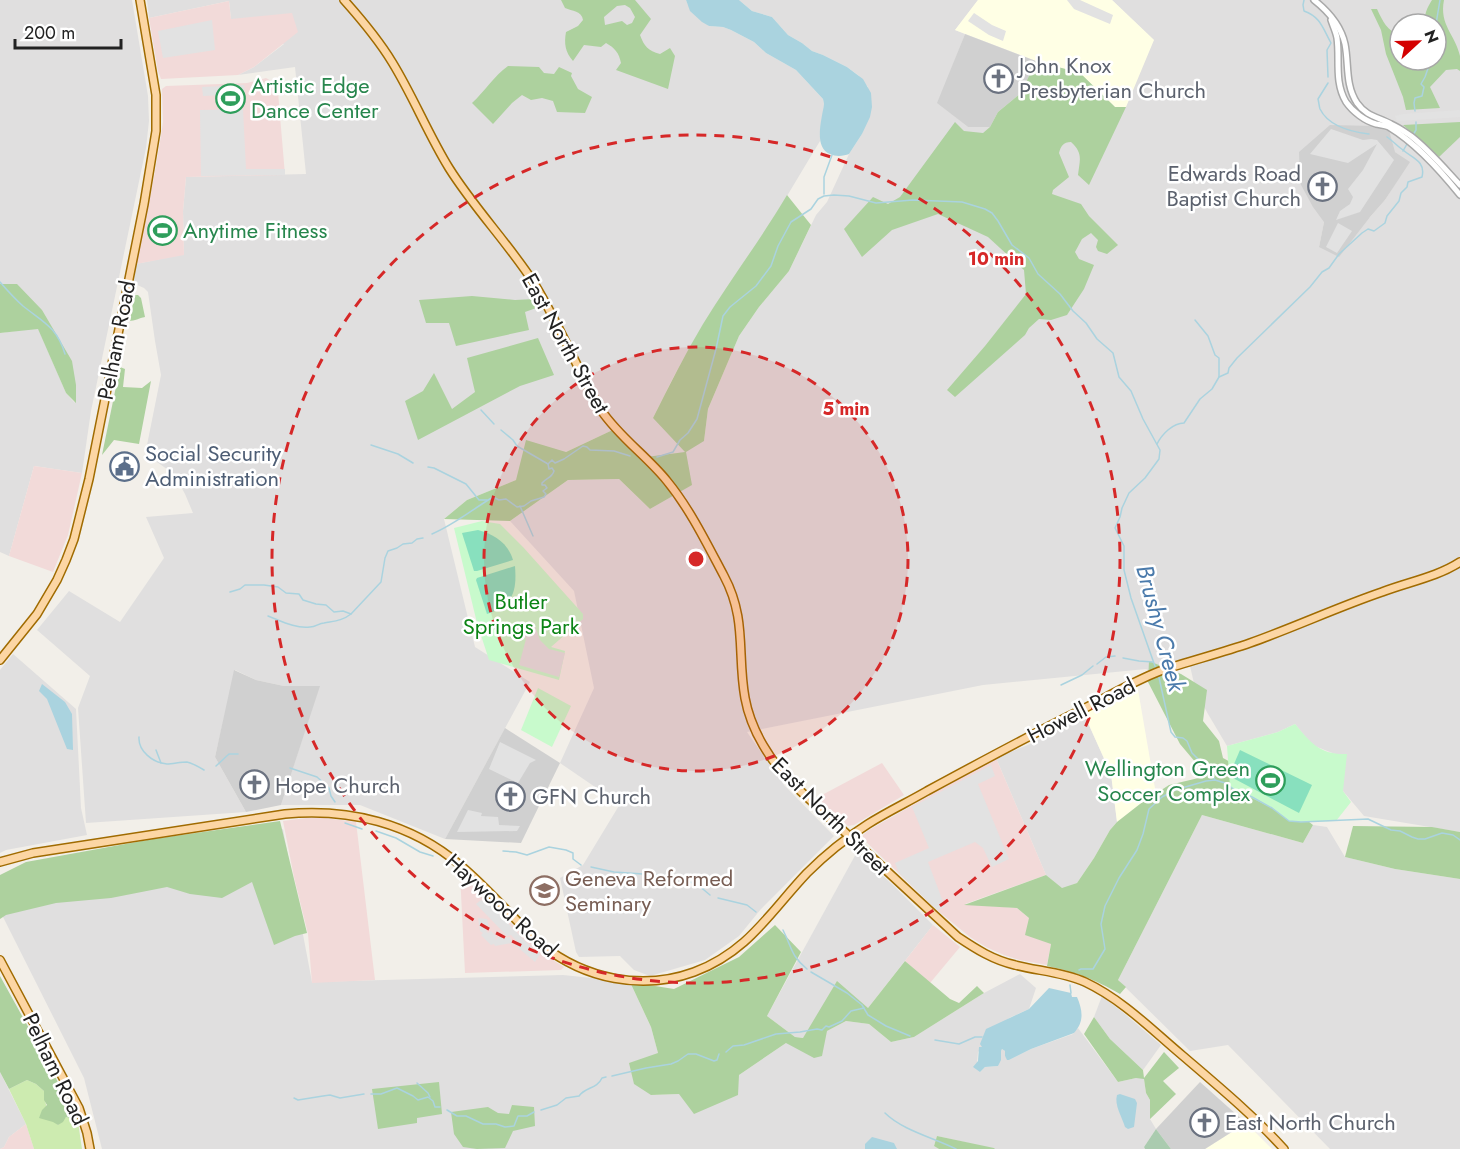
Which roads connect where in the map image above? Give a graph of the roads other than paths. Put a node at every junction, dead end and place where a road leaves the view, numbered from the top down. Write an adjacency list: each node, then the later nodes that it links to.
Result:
1 (140, 0): 8 (main road, Pelham Road)
2 (344, 0): 9 (main road, East North Street)
3 (1314, 0): 4 (street)
4 (1329, 16): 5 (street); 6 (street)
5 (1460, 185)
6 (1460, 195)
7 (1460, 562): 9 (main road, Howell Road)
8 (0, 660)
9 (850, 837): 10 (main road, Haywood Road); 13 (main road, East North Street)
10 (0, 862)
11 (0, 960): 12 (main road, Pelham Road)
12 (90, 1149)
13 (1284, 1149)

